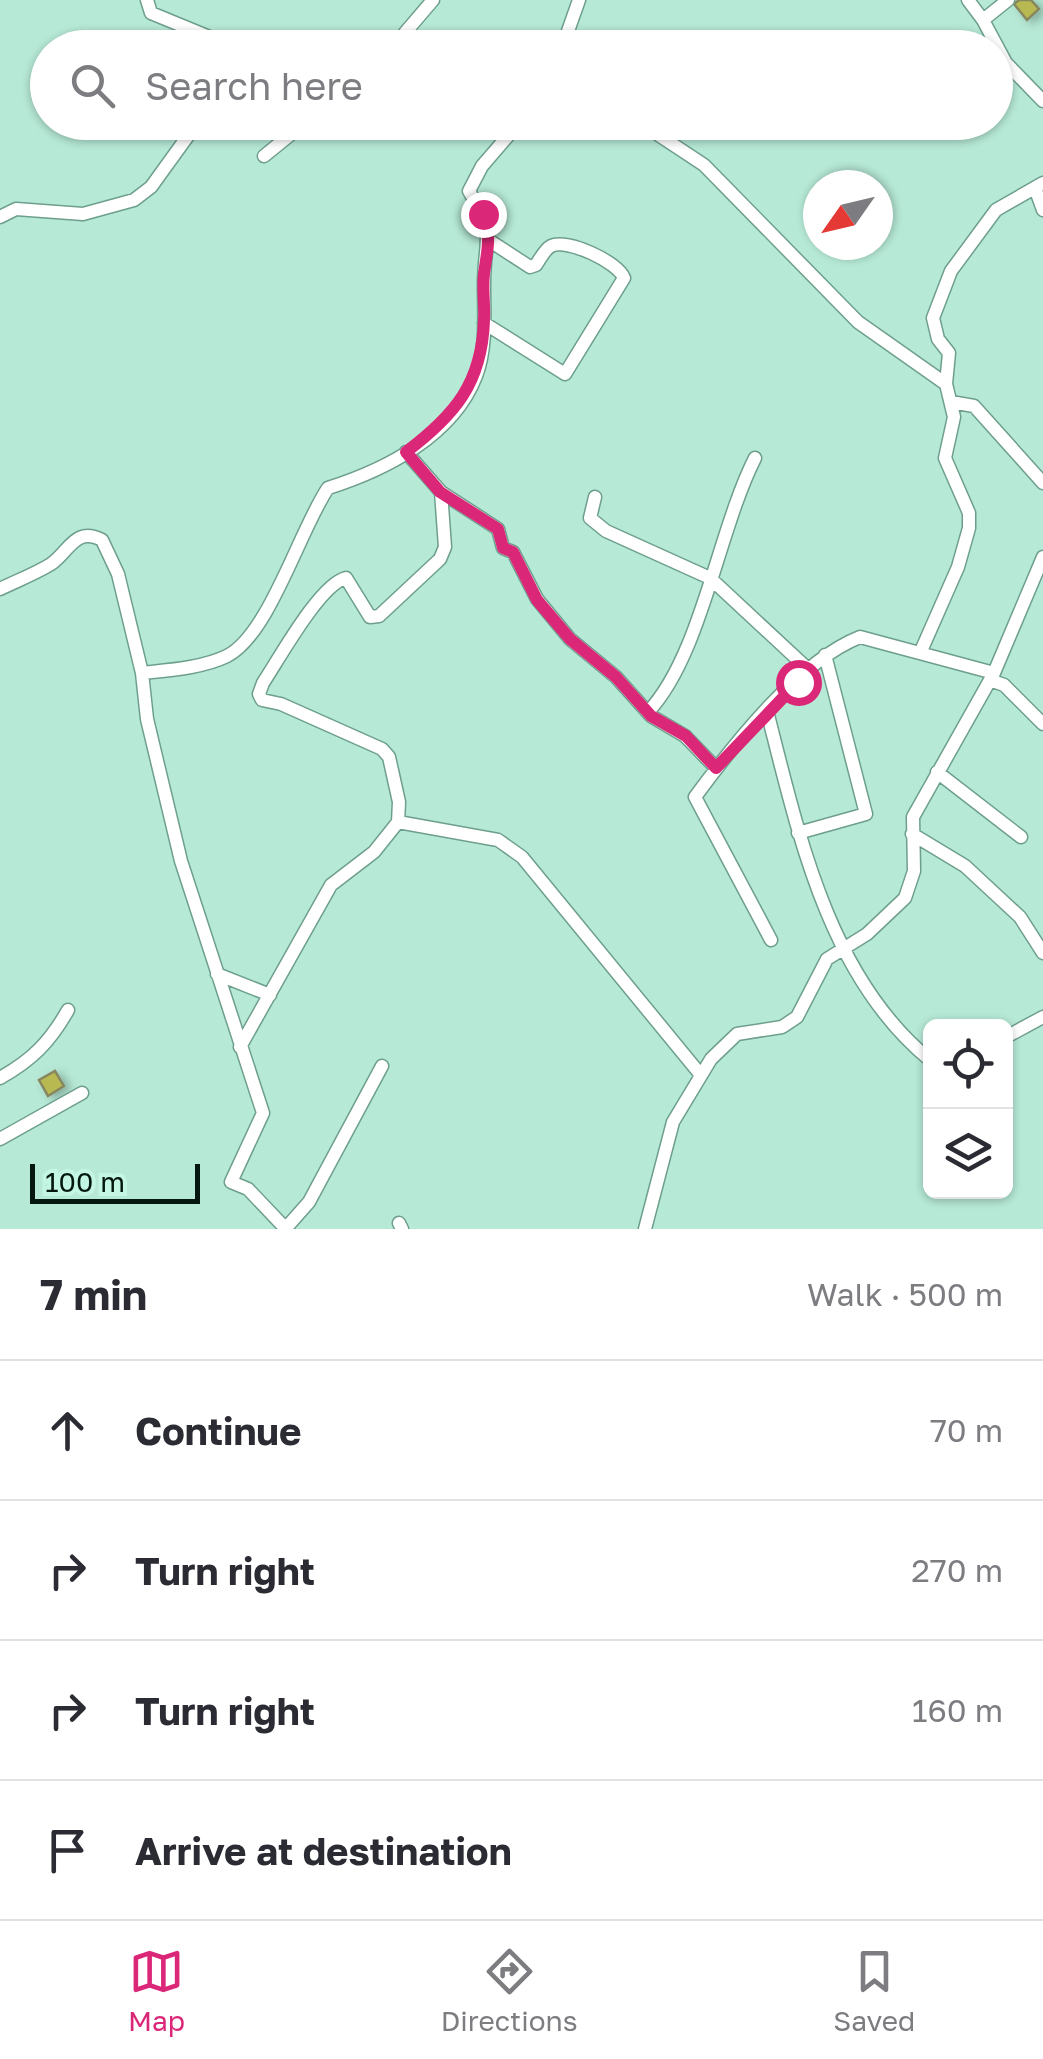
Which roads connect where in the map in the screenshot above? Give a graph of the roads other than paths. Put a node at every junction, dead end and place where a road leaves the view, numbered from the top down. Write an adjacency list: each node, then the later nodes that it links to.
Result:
1 (147, 0): 7 (street)
2 (432, 0): 8 (street)
3 (580, 0): 9 (street)
4 (968, 0): 6 (street)
5 (1008, 0): 6 (street)
6 (983, 20): 10 (street)
7 (185, 30)
8 (407, 30)
9 (569, 30)
10 (988, 30)
11 (1013, 70): 12 (street)
12 (1043, 101)
13 (185, 140): 20 (street)
14 (284, 140): 17 (street)
15 (504, 140): 21 (street)
16 (666, 140): 23 (street)
17 (264, 156)
18 (1039, 186): 19 (street); 23 (street)
19 (1043, 210)
20 (1, 212)
21 (490, 242): 22 (street); 22 (street)
22 (484, 324): 25 (street)
23 (946, 384): 24 (street)
24 (952, 402): 27 (street); 33 (street)
25 (406, 452): 28 (street); 36 (street)
26 (755, 458): 31 (street)
27 (1043, 483)
28 (440, 492): 39 (street); 43 (street)
29 (595, 497): 31 (street)
30 (1043, 556): 37 (street)
31 (710, 578): 35 (street); 39 (street)
32 (0, 588): 36 (street)
33 (920, 651): 34 (street); 37 (street)
34 (825, 655): 35 (street); 44 (street)
35 (810, 671): 38 (street)
36 (142, 673): 50 (street)
37 (992, 676): 40 (street); 42 (street)
38 (766, 711): 41 (street); 44 (street)
39 (648, 712): 41 (street)
40 (1043, 724)
41 (716, 768): 47 (street)
42 (937, 772): 45 (street); 46 (street)
43 (398, 822): 51 (street); 58 (street)
44 (798, 832): 48 (street)
45 (912, 834): 48 (street); 49 (street)
46 (1021, 837)
47 (770, 940)
48 (844, 949): 56 (street); 58 (street)
49 (1043, 953)
50 (217, 974): 51 (street); 55 (street)
51 (270, 995): 55 (street)
52 (68, 1010): 59 (street)
53 (1043, 1017): 54 (street)
54 (1013, 1032)
55 (240, 1047): 62 (street)
56 (923, 1053)
57 (382, 1066): 62 (street)
58 (700, 1074): 63 (street)
59 (0, 1078)
60 (82, 1093): 61 (street)
61 (0, 1139)
62 (286, 1229)
63 (645, 1229)

